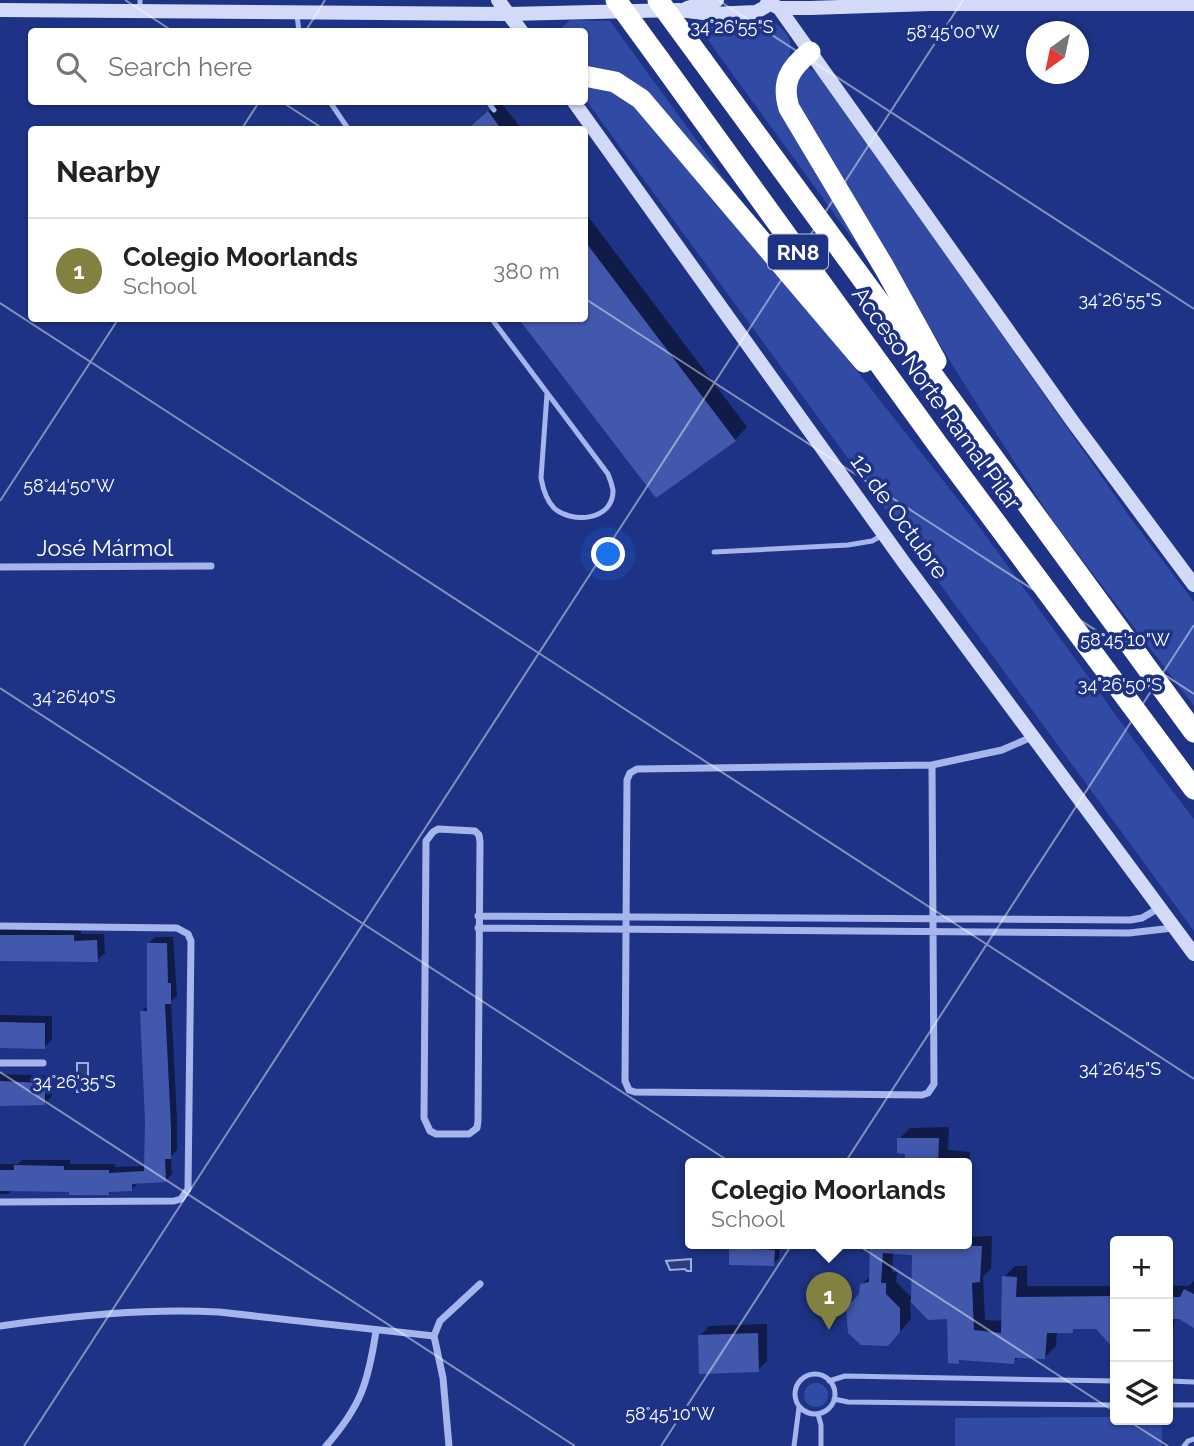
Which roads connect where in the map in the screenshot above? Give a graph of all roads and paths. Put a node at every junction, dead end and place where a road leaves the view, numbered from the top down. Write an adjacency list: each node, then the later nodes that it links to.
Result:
1 (498, 0): 13 (street)
2 (616, 0): 26 (highway, Acceso Norte Ramal Pilar / RN8, bridge)
3 (658, 0): 25 (highway, Acceso Norte Ramal Pilar / RN8, bridge)
4 (717, 0): 11 (street)
5 (931, 2): 6 (street); 7 (street)
6 (772, 4): 9 (street); 16 (street)
7 (1194, 4)
8 (140, 5): 10 (street); 12 (street)
9 (741, 5): 11 (street)
10 (0, 10)
11 (679, 10): 13 (street)
12 (297, 12): 13 (street); 14 (lane)
13 (508, 14): 15 (street)
14 (299, 28)
15 (519, 28)
16 (810, 52): 25 (highway); 31 (street)
17 (588, 77): 26 (highway)
18 (332, 105): 22 (lane)
19 (490, 105): 21 (lane)
20 (576, 105): 27 (street, 12 de Octubre)
21 (494, 110)
22 (346, 126)
23 (494, 322): 24 (lane)
24 (547, 394): 24 (lane)
25 (981, 441): 32 (highway, Acceso Norte Ramal Pilar / RN8)
26 (938, 445): 35 (highway, Acceso Norte Ramal Pilar / RN8)
27 (884, 534): 28 (lane); 33 (street, 12 de Octubre)
28 (714, 552)
29 (211, 566): 30 (street, José Mármol)
30 (0, 567)
31 (1194, 585)
32 (1194, 732)
33 (1034, 736): 34 (street); 36 (street, 12 de Octubre)
34 (932, 765): 38 (street); 39 (street)
35 (1194, 789)
36 (1159, 908): 39 (street); 41 (street, 12 de Octubre)
37 (478, 916): 38 (street); 42 (street); 42 (street)
38 (626, 918): 39 (street); 43 (street)
39 (933, 919): 44 (street)
40 (0, 926): 48 (street)
41 (1175, 928): 44 (street); 45 (street, 12 de Octubre)
42 (478, 929): 43 (street)
43 (626, 929): 44 (street); 44 (street)
44 (933, 930)
45 (1194, 954)
46 (0, 1063): 47 (street)
47 (43, 1063)
48 (0, 1202)
49 (480, 1284): 52 (street)
50 (0, 1326): 51 (street)
51 (376, 1331): 52 (street); 64 (street)
52 (434, 1336): 65 (street)
53 (829, 1381): 54 (lane); 57 (lane); 61 (lane)
54 (1110, 1381)
55 (1173, 1381): 56 (lane)
56 (1194, 1382)
57 (834, 1399): 58 (lane); 62 (lane)
58 (1110, 1405)
59 (1173, 1405): 60 (lane)
60 (1194, 1405)
61 (799, 1407): 62 (lane); 66 (lane)
62 (818, 1414): 67 (lane)
63 (1194, 1439): 68 (lane)
64 (326, 1446)
65 (449, 1446)
66 (794, 1446)
67 (821, 1446)
68 (1184, 1446)

